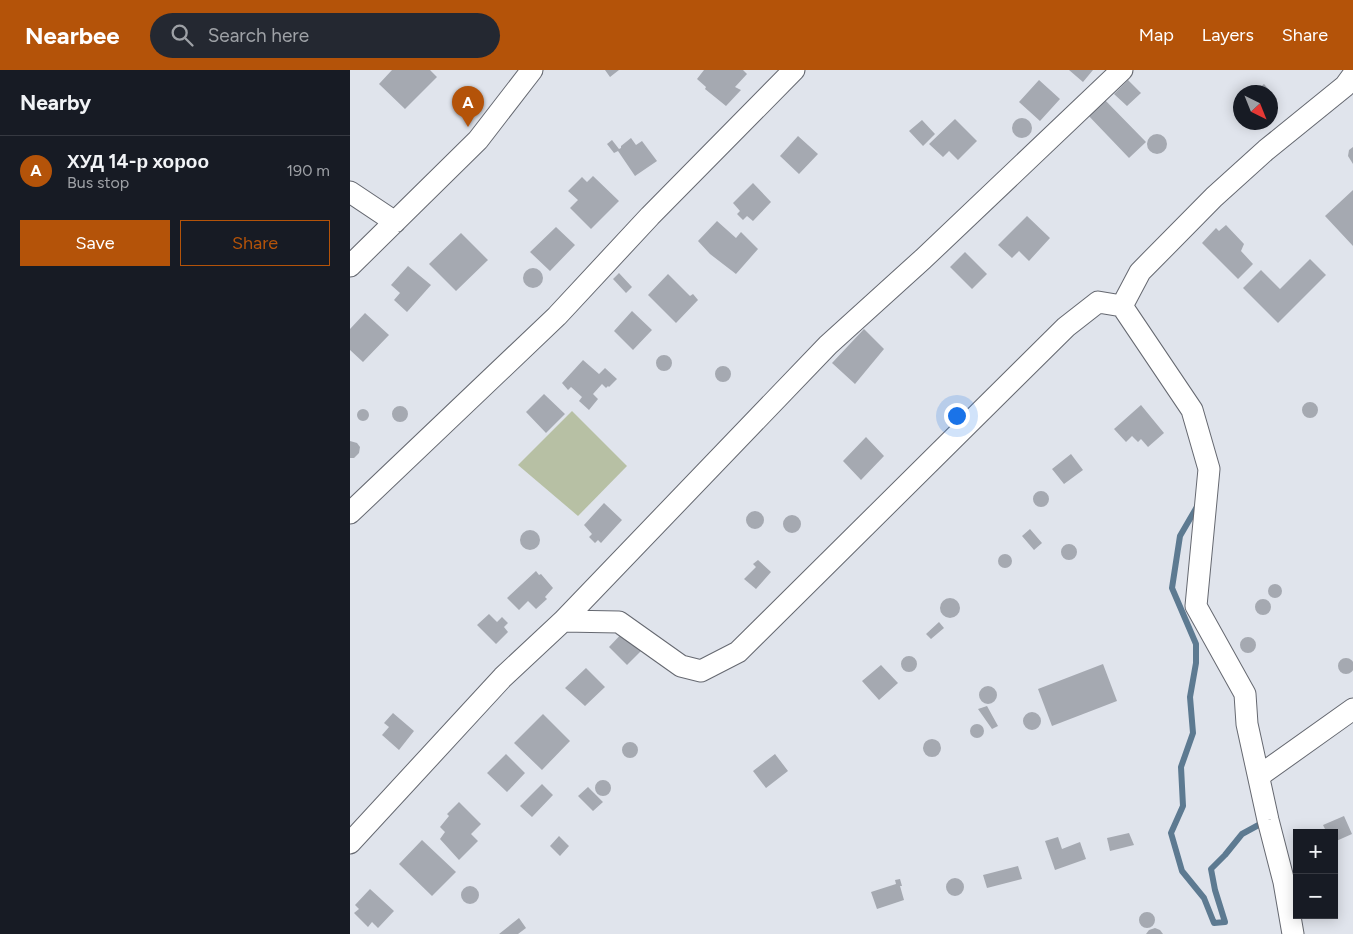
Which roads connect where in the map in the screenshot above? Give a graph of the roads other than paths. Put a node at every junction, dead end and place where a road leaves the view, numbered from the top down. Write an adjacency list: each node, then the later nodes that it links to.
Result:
1 (532, 70): 6 (street)
2 (794, 70): 9 (street)
3 (1122, 70): 10 (street)
4 (1353, 75): 8 (street)
5 (350, 192): 6 (street)
6 (395, 222): 7 (street)
7 (350, 266)
8 (1122, 306): 10 (street); 12 (street)
9 (350, 513)
10 (563, 621): 13 (street)
11 (1353, 709): 12 (street)
12 (1259, 776): 14 (street)
13 (350, 843)
14 (1294, 934)

